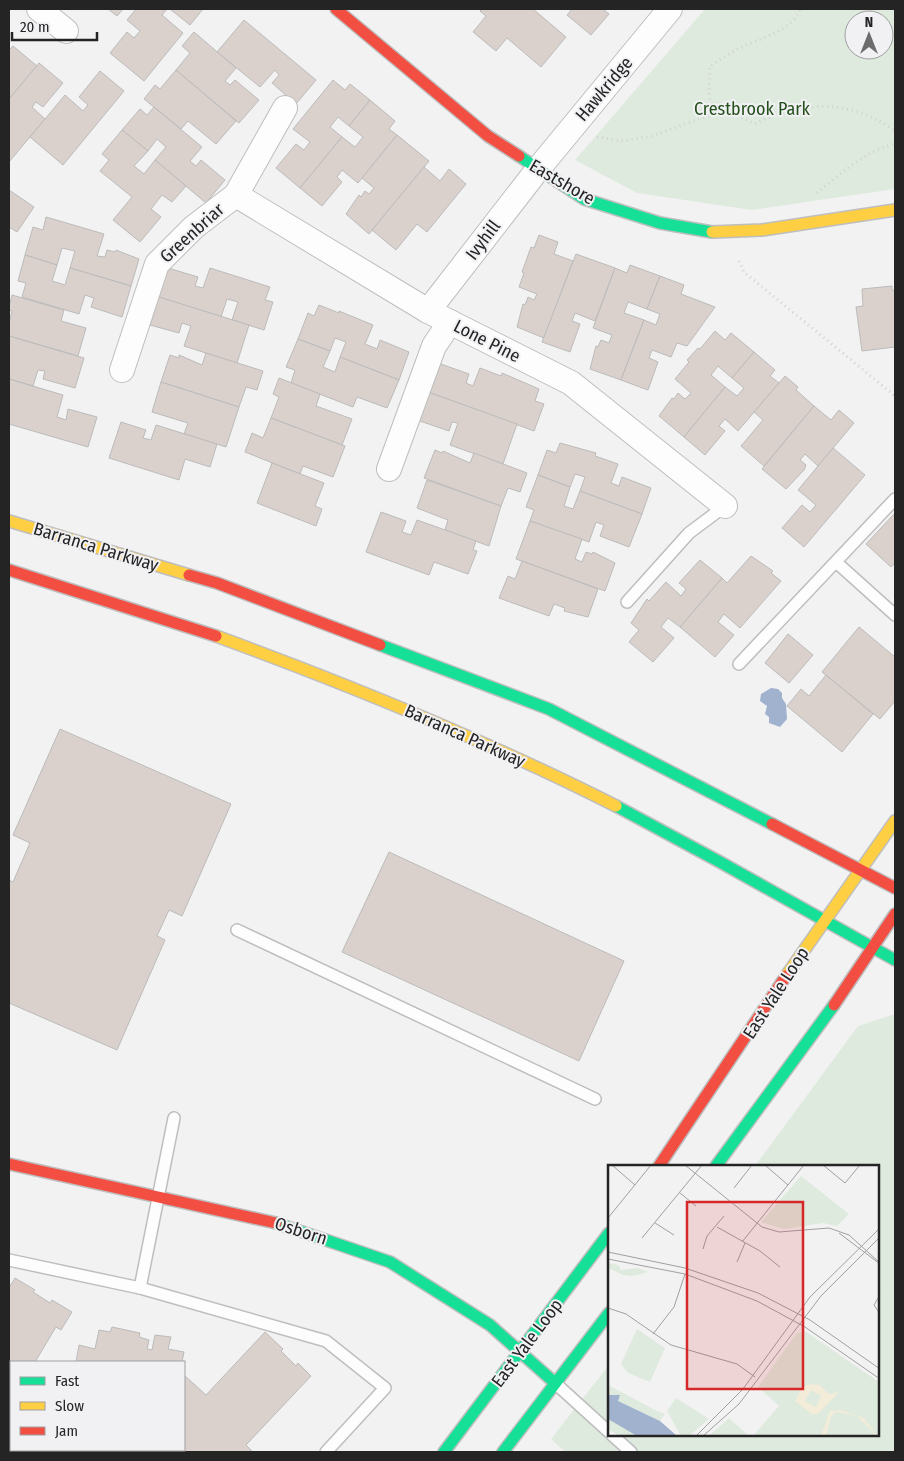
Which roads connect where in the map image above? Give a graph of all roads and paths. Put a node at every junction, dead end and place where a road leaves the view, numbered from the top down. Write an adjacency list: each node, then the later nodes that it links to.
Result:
1 (39, 9): 5 (street)
2 (336, 9): 11 (main road, Eastshore)
3 (670, 9): 11 (street, Hawkridge)
4 (800, 9): 7 (path)
5 (66, 30)
6 (285, 108): 12 (street, Greenbriar)
7 (716, 113): 8 (path); 9 (path)
8 (895, 131)
9 (592, 136)
10 (895, 144): 13 (path)
11 (538, 169): 14 (main road, Eastshore); 16 (street, Ivyhill)
12 (236, 195): 16 (street, Lone Pine); 18 (street, Greenbriar)
13 (814, 195)
14 (895, 210)
15 (739, 261): 19 (path)
16 (428, 311): 17 (street, Lone Pine)
17 (450, 322): 20 (street); 22 (street, Lone Pine)
18 (122, 370)
19 (895, 396)
20 (389, 469)
21 (895, 499): 24 (lane)
22 (725, 506): 26 (lane)
23 (9, 520): 30 (main road, Barranca Parkway)
24 (836, 562): 27 (lane); 28 (lane)
25 (9, 570): 33 (main road, Barranca Parkway)
26 (627, 602)
27 (895, 614)
28 (739, 664)
29 (895, 821): 30 (main road, East Yale Loop)
30 (861, 870): 31 (main road, Barranca Parkway); 33 (main road, East Yale Loop)
31 (895, 888)
32 (895, 914): 35 (main road)
33 (824, 919): 35 (main road, Barranca Parkway); 40 (main road, East Yale Loop)
34 (237, 930): 37 (lane)
35 (872, 947): 36 (main road, Barranca Parkway); 41 (main road)
36 (895, 960)
37 (595, 1099)
38 (174, 1118): 42 (lane)
39 (9, 1164): 42 (main road, Osborn)
40 (660, 1165)
41 (717, 1165)
42 (157, 1197): 45 (lane); 47 (main road, Osborn)
43 (608, 1234): 47 (main road, East Yale Loop)
44 (9, 1260): 45 (lane)
45 (140, 1288): 52 (lane)
46 (608, 1314): 48 (main road)
47 (520, 1352): 48 (main road, Osborn); 53 (main road, East Yale Loop)
48 (554, 1383): 49 (lane); 51 (main road)
49 (608, 1431)
50 (613, 1436): 55 (lane)
51 (507, 1448): 54 (lane)
52 (326, 1452)
53 (444, 1452)
54 (522, 1452)
55 (631, 1452)

